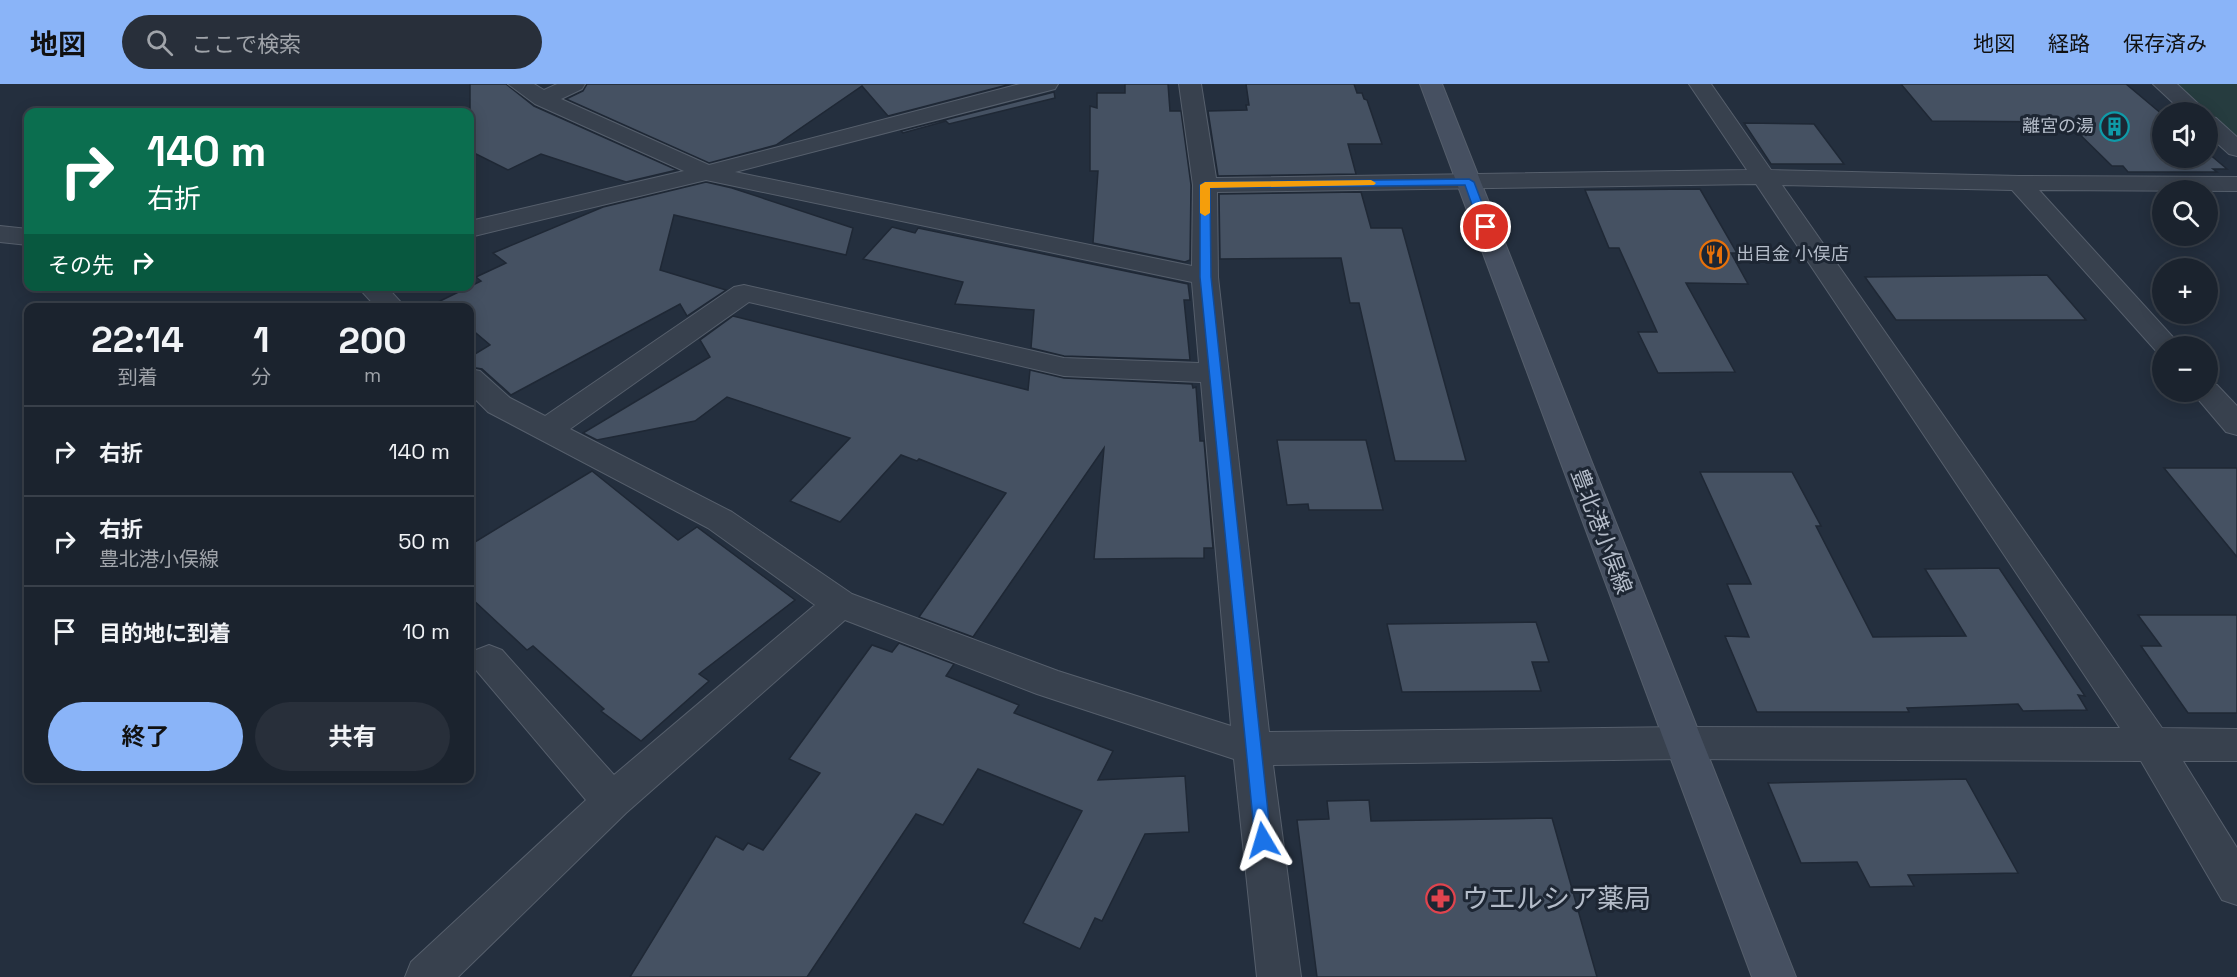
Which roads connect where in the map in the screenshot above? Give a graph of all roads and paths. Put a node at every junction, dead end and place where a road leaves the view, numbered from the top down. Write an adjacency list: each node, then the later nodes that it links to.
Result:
1 (519, 84): 8 (street)
2 (574, 84): 8 (street)
3 (1047, 84): 12 (street)
4 (1190, 84): 17 (street)
5 (1431, 84): 14 (main road, 豊北港小俣線)
6 (1700, 84): 13 (street)
7 (2164, 84): 9 (street)
8 (543, 99): 12 (street)
9 (2185, 102)
10 (2218, 132): 11 (street)
11 (2237, 149)
12 (709, 174): 18 (street); 21 (street)
13 (1763, 177): 14 (street); 15 (street); 34 (street)
14 (1469, 182): 17 (street); 32 (main road, 豊北港小俣線)
15 (2019, 183): 16 (street); 24 (street)
16 (2237, 184)
17 (1205, 185): 21 (street)
18 (474, 228)
19 (0, 234): 20 (street)
20 (24, 237)
21 (1205, 277): 25 (street)
22 (375, 291): 23 (street)
23 (388, 303)
24 (2158, 336)
25 (1216, 373): 29 (street); 35 (street)
26 (474, 382): 29 (street)
27 (2216, 402): 28 (street)
28 (2237, 425)
29 (548, 429): 30 (street)
30 (840, 604): 35 (street); 36 (street)
31 (489, 660): 36 (street)
32 (1683, 742): 34 (street); 35 (street); 40 (main road, 豊北港小俣線)
33 (2237, 745): 34 (street)
34 (2153, 746): 37 (street)
35 (1252, 749): 39 (street)
36 (612, 801): 38 (street)
37 (2237, 886)
38 (427, 977)
39 (1279, 977)
40 (1774, 977)

